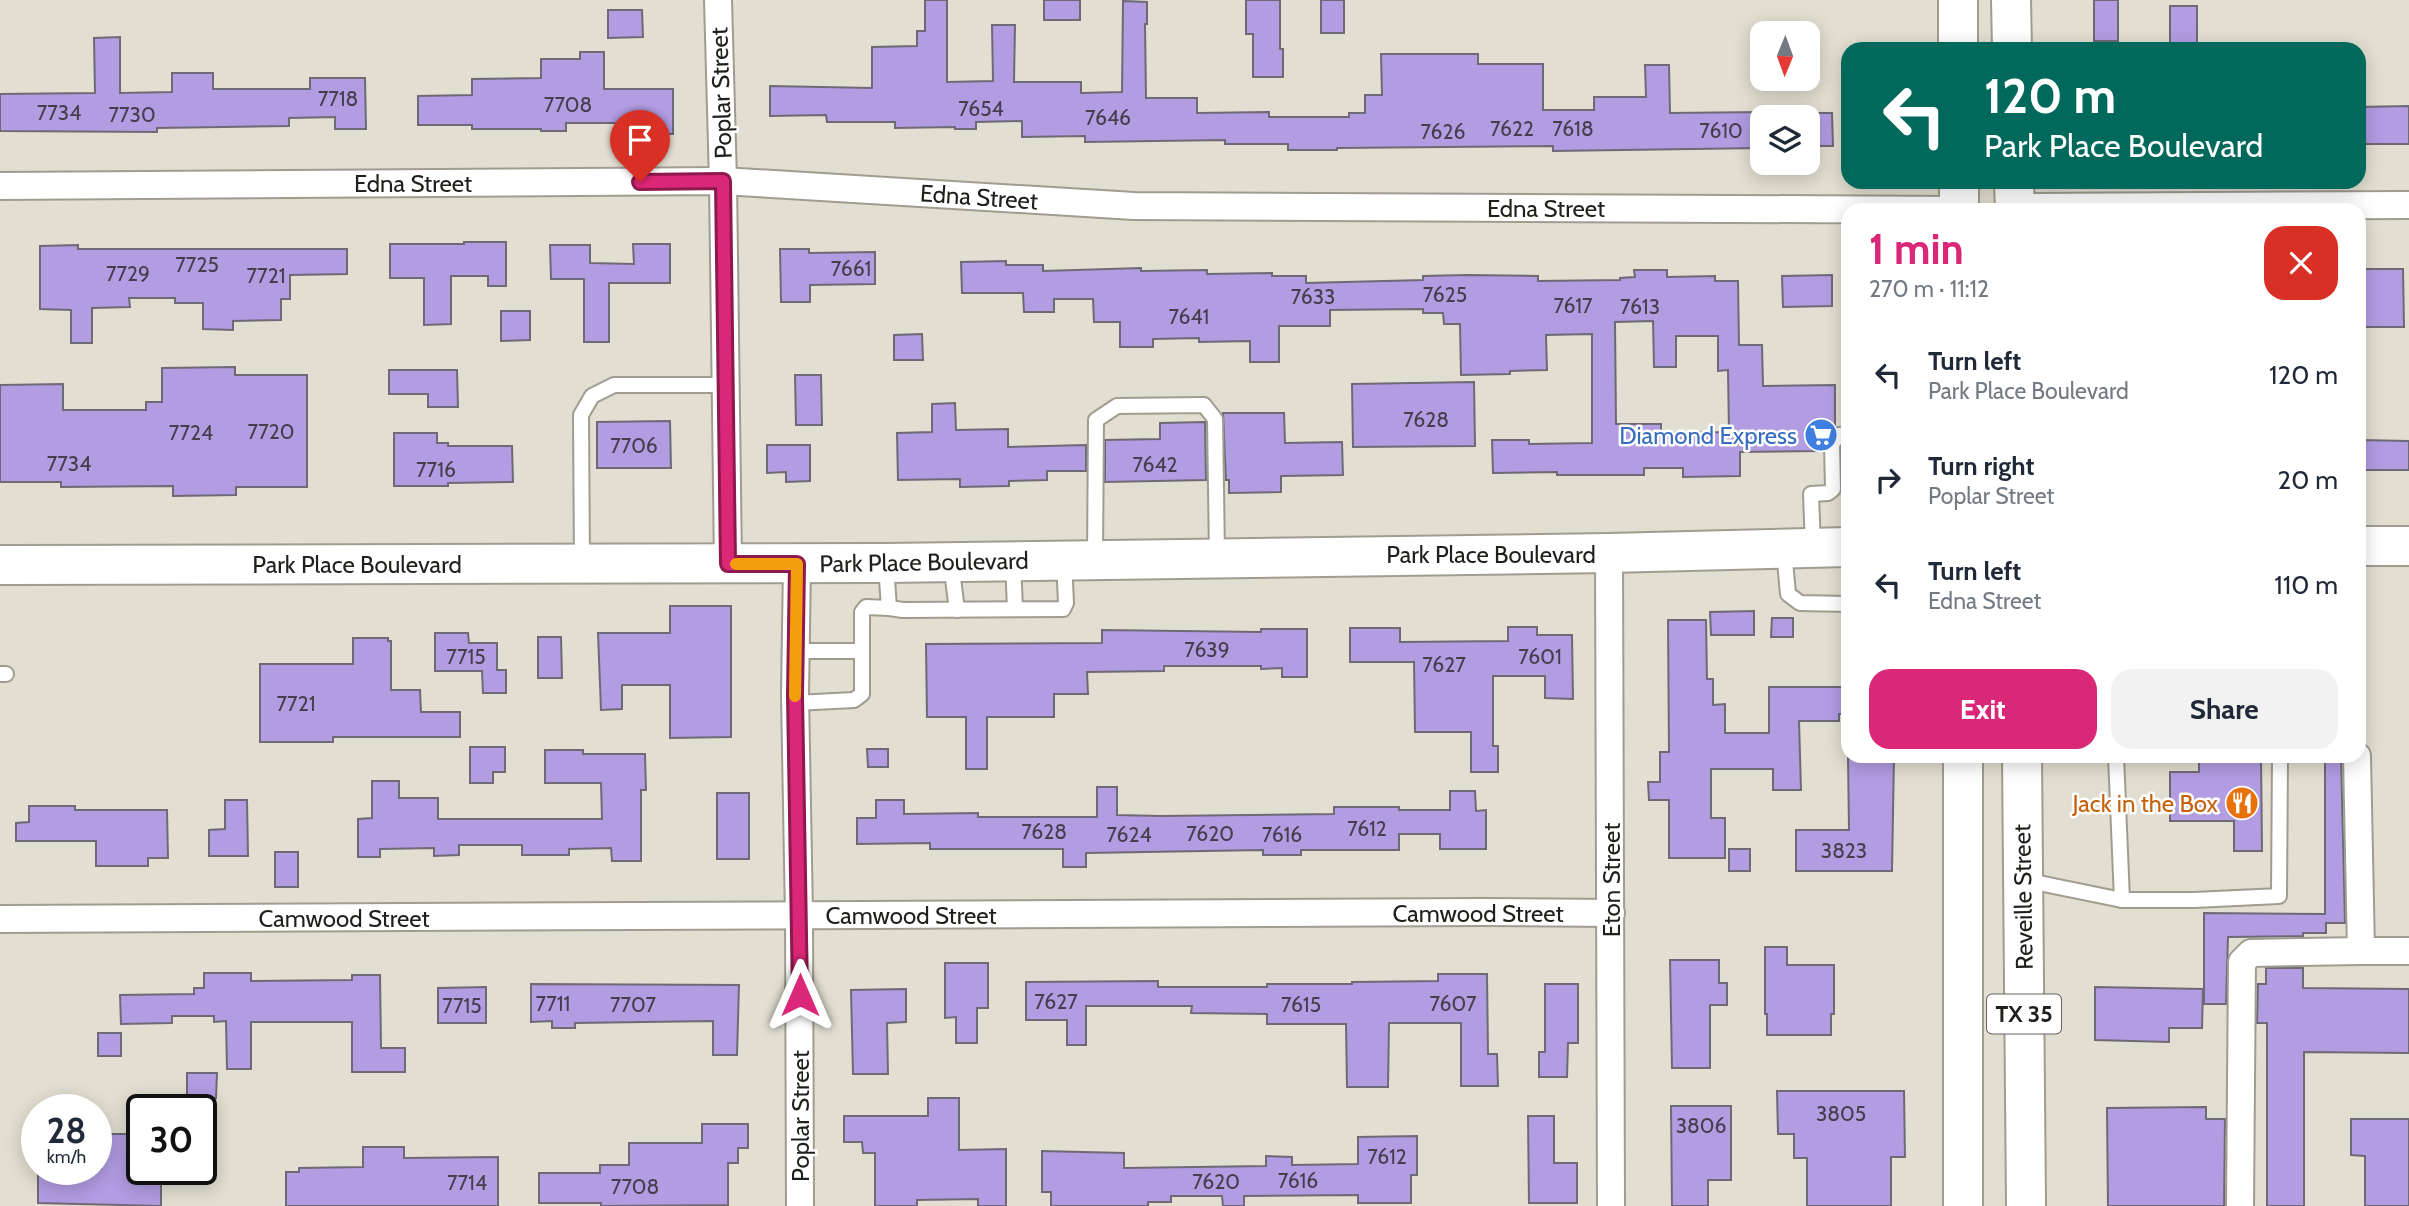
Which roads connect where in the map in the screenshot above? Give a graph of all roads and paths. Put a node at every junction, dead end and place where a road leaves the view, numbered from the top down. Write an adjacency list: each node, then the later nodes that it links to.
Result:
1 (718, 0): 6 (street, Poplar Street)
2 (1958, 0): 4 (main road)
3 (2011, 0): 5 (main road)
4 (1958, 42)
5 (2012, 42)
6 (723, 181): 7 (street, Edna Street); 12 (street, Edna Street); 13 (street, Poplar Street)
7 (0, 186)
8 (2015, 200): 9 (street)
9 (2108, 203)
10 (2409, 205): 11 (street)
11 (2366, 206)
12 (1841, 209)
13 (725, 385): 26 (lane); 27 (street, Poplar Street)
14 (1841, 435): 15 (lane)
15 (1833, 489): 16 (lane); 19 (lane)
16 (1841, 489)
17 (2366, 546): 18 (main road)
18 (2409, 546)
19 (1828, 550): 20 (main road, Park Place Boulevard); 30 (lane)
20 (1609, 554): 21 (main road, Park Place Boulevard); 44 (street, Eton Street)
21 (1217, 557): 22 (main road, Park Place Boulevard); 22 (lane)
22 (1079, 560): 23 (main road, Park Place Boulevard); 32 (lane)
23 (1013, 561): 24 (main road, Park Place Boulevard); 32 (lane)
24 (951, 562): 25 (main road, Park Place Boulevard); 33 (lane)
25 (886, 563): 28 (main road, Park Place Boulevard); 31 (lane)
26 (582, 564): 27 (main road, Park Place Boulevard); 29 (main road, Park Place Boulevard)
27 (728, 564): 28 (main road, Park Place Boulevard)
28 (797, 564): 34 (street, Poplar Street)
29 (0, 565)
30 (1841, 604)
31 (889, 608): 33 (lane); 35 (lane)
32 (1015, 609): 33 (lane)
33 (957, 610)
34 (795, 651): 35 (lane); 36 (street, Poplar Street)
35 (862, 651): 36 (lane)
36 (795, 703): 45 (street, Poplar Street)
37 (1963, 763): 51 (main road, TX 35)
38 (2022, 763): 42 (main road, Reveille Street / TX 35)
39 (2116, 763): 43 (lane)
40 (2280, 763): 43 (lane)
41 (2357, 763): 47 (street)
42 (2023, 880): 43 (lane); 52 (main road, Reveille Street / TX 35)
43 (2122, 900)
44 (1611, 914): 45 (street, Camwood Street); 50 (street, Eton Street)
45 (799, 916): 46 (street, Camwood Street); 49 (street, Poplar Street)
46 (0, 919)
47 (2361, 951): 48 (street); 53 (street)
48 (2409, 951)
49 (800, 1206)
50 (1611, 1206)
51 (1964, 1206)
52 (2026, 1206)
53 (2240, 1206)

